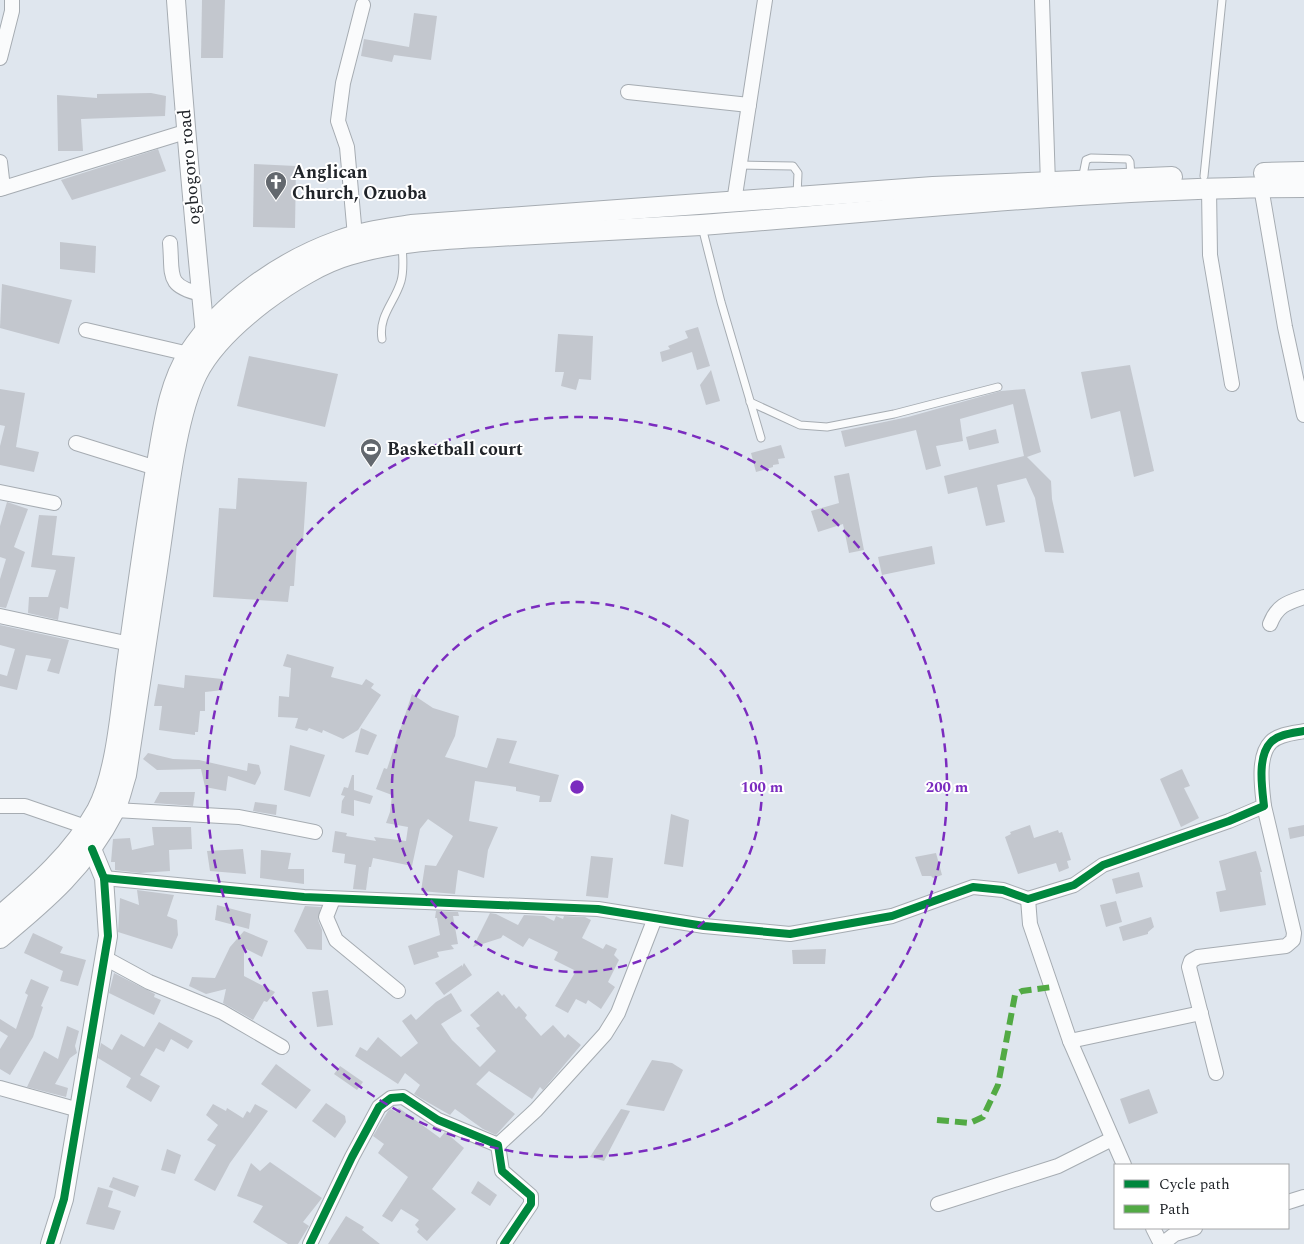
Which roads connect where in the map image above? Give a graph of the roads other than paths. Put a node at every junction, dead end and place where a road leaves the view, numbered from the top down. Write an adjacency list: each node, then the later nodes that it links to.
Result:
1 (12, 0): 7 (street)
2 (176, 0): 10 (street, ogbogoro road)
3 (765, 0): 9 (street)
4 (1042, 0): 15 (street)
5 (1222, 0): 14 (lane)
6 (363, 5): 23 (street)
7 (0, 58)
8 (628, 92): 9 (street)
9 (749, 106): 12 (street)
10 (185, 132): 18 (street); 26 (street, ogbogoro road)
11 (0, 162): 18 (street)
12 (739, 165): 20 (lane); 21 (street)
13 (1304, 172): 14 (main road)
14 (1206, 183): 15 (main road); 16 (main road); 19 (main road); 31 (street)
15 (1048, 184): 19 (main road)
16 (1261, 187): 17 (main road); 34 (street)
17 (1304, 187)
18 (1, 189)
19 (933, 196): 20 (main road); 22 (main road)
20 (797, 198): 21 (main road)
21 (734, 202): 23 (main road)
22 (701, 224): 24 (main road); 33 (lane)
23 (355, 236): 29 (main road)
24 (402, 243): 28 (lane); 29 (main road)
25 (170, 244): 26 (street)
26 (201, 294): 29 (street, ogbogoro road)
27 (86, 330): 30 (street)
28 (382, 339)
29 (210, 341): 30 (main road); 47 (main road)
30 (189, 354): 37 (main road)
31 (1232, 384)
32 (998, 387): 33 (lane)
33 (750, 402): 35 (lane)
34 (1304, 415)
35 (761, 438)
36 (76, 442): 37 (street)
37 (156, 468): 43 (main road)
38 (0, 492): 39 (street)
39 (54, 503)
40 (1304, 597): 42 (street)
41 (0, 616): 43 (street)
42 (1270, 624)
43 (130, 644): 48 (main road)
44 (1304, 731): 46 (street)
45 (0, 806): 48 (street)
46 (1264, 806): 53 (street); 57 (street)
47 (115, 810): 49 (street); 50 (main road)
48 (86, 828): 54 (main road)
49 (315, 832)
50 (92, 849): 51 (street); 56 (main road)
51 (104, 878): 52 (street); 59 (street)
52 (333, 899): 55 (street); 60 (street)
53 (1028, 900): 55 (street); 62 (street)
54 (0, 916)
55 (655, 918): 68 (street)
56 (0, 938)
57 (1293, 940): 58 (street); 61 (street)
58 (1304, 949)
59 (105, 958): 63 (street); 66 (street)
60 (398, 991)
61 (1201, 1013): 62 (street); 64 (street)
62 (1070, 1041): 67 (street)
63 (282, 1047)
64 (1216, 1073)
65 (0, 1088): 66 (street)
66 (79, 1110): 75 (street)
67 (1112, 1139): 69 (street); 72 (street)
68 (498, 1145): 76 (street); 77 (street)
69 (1124, 1164)
70 (1304, 1197): 71 (street)
71 (1289, 1202)
72 (938, 1204)
73 (1154, 1229): 78 (street)
74 (1192, 1229): 78 (street)
75 (50, 1244)
76 (310, 1244)
77 (504, 1244)
78 (1161, 1244)

